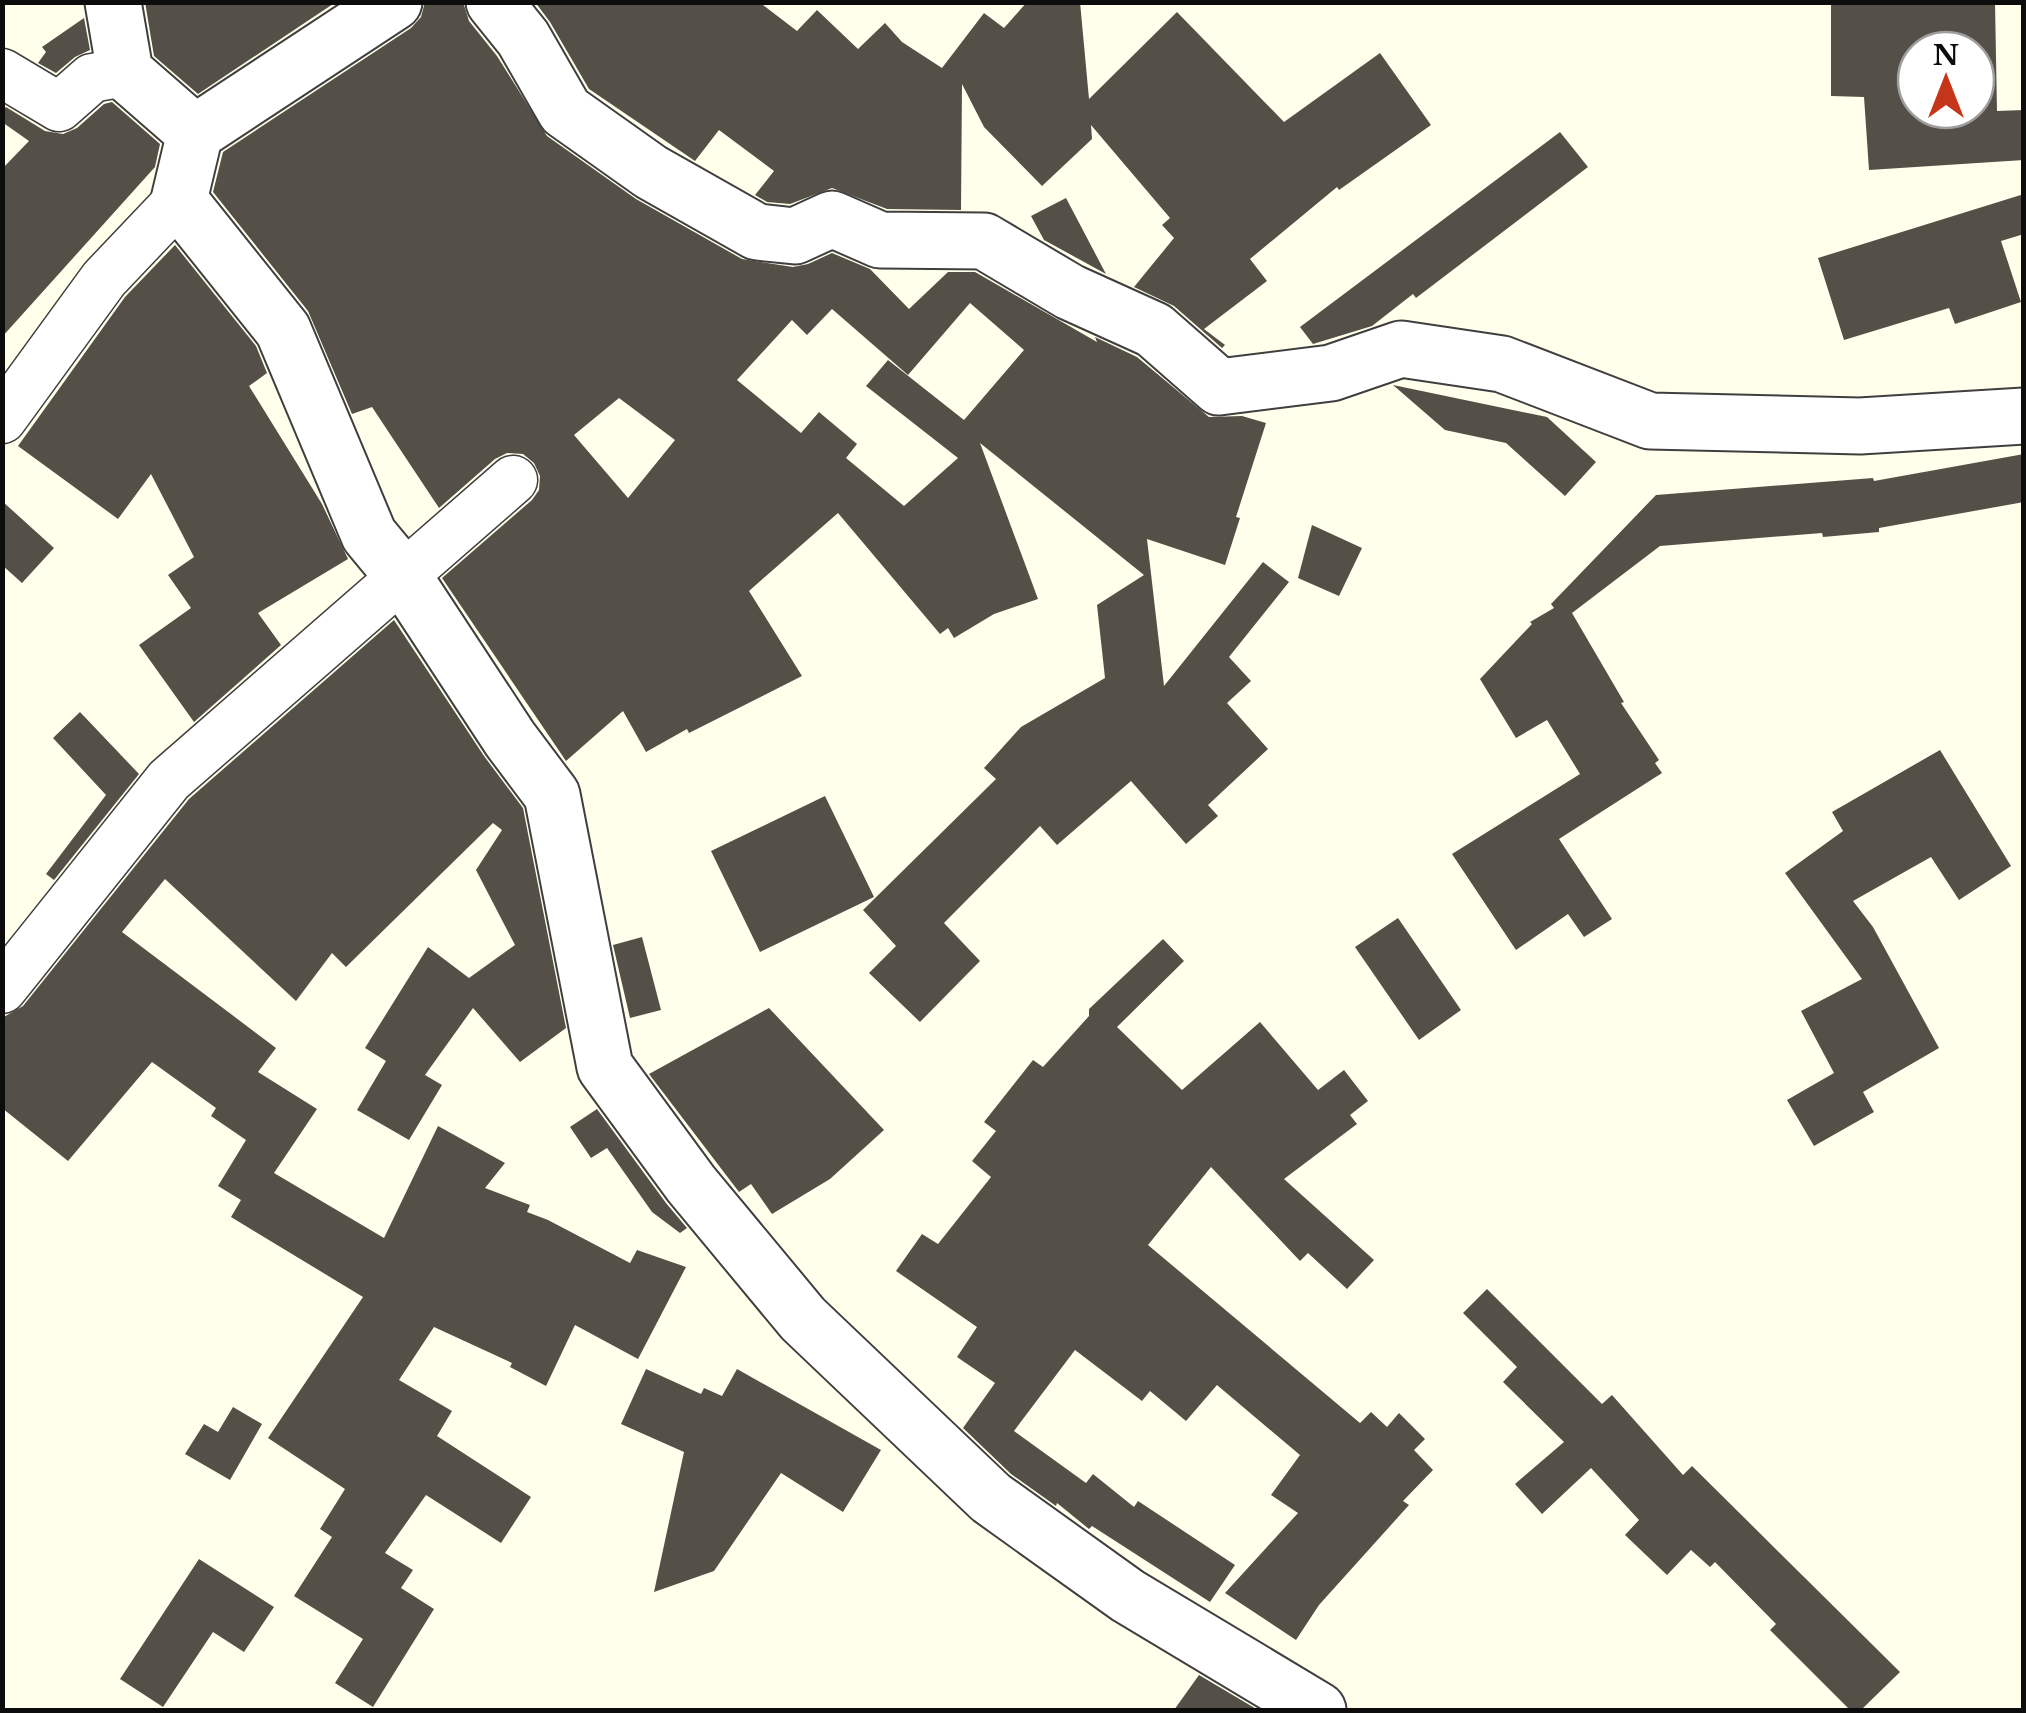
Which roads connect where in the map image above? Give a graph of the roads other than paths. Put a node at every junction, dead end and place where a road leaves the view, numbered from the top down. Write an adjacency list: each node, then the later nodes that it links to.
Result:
1 (113, 2): 5 (street)
2 (394, 2): 6 (street)
3 (494, 2): 8 (street)
4 (2, 72): 5 (street)
5 (125, 72): 6 (street)
6 (195, 133): 7 (street)
7 (179, 200): 9 (street); 11 (street)
8 (2024, 416)
9 (2, 419)
10 (513, 480): 11 (street)
11 (403, 576): 12 (street); 13 (street)
12 (2, 989)
13 (1318, 1710)

